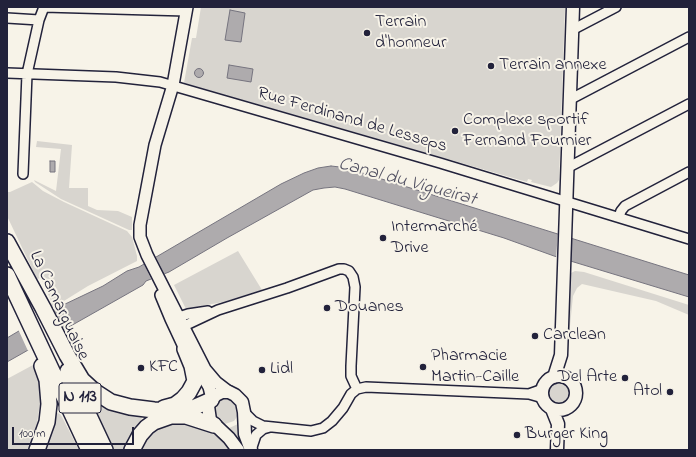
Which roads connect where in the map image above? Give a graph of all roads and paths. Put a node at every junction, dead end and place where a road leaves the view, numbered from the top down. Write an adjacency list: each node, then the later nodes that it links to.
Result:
1 (44, 7): 4 (street); 6 (street)
2 (573, 7): 7 (main road)
3 (616, 7): 7 (street)
4 (186, 9): 11 (street)
5 (7, 18): 6 (street)
6 (39, 20): 10 (street)
7 (572, 30): 12 (main road)
8 (689, 37): 12 (street)
9 (7, 73): 10 (street, Rue Ferdinand de Lesseps)
10 (27, 74): 11 (street, Rue Ferdinand de Lesseps); 16 (street)
11 (173, 85): 17 (street, Rue Ferdinand de Lesseps); 23 (street)
12 (569, 100): 14 (main road)
13 (689, 104): 14 (street)
14 (567, 168): 17 (main road)
15 (689, 172): 18 (street)
16 (23, 174)
17 (567, 202): 18 (street, Rue Ferdinand de Lesseps); 28 (main road)
18 (618, 217): 19 (street, Rue Ferdinand de Lesseps)
19 (689, 239)
20 (7, 242): 24 (highway, La Camarguaise / N 113)
21 (7, 275): 24 (highway, La Camarguaise / N 113)
22 (7, 280): 24 (highway)
23 (161, 282): 25 (street); 26 (street)
24 (33, 314): 27 (highway); 27 (highway, La Camarguaise / N 113)
25 (181, 322): 31 (street); 32 (street)
26 (185, 348): 34 (street); 37 (highway)
27 (49, 349): 37 (highway); 42 (highway); 43 (highway, La Camarguaise / N 113); 44 (highway, La Camarguaise / N 113)
28 (561, 355): 29 (main road); 30 (main road)
29 (554, 377): 30 (main road); 33 (main road)
30 (567, 378): 36 (main road)
31 (357, 389): 33 (street); 41 (street)
32 (229, 392): 34 (main road); 38 (main road)
33 (543, 393): 35 (main road)
34 (212, 399): 37 (highway); 40 (main road)
35 (552, 409): 36 (main road); 39 (main road)
36 (566, 409): 39 (main road)
37 (154, 410)
38 (244, 412): 41 (street); 47 (main road)
39 (558, 424): 48 (main road)
40 (214, 425): 45 (highway); 46 (main road)
41 (270, 427): 47 (street)
42 (37, 450)
43 (89, 450)
44 (105, 450)
45 (132, 450)
46 (238, 450)
47 (251, 450)
48 (557, 450)

